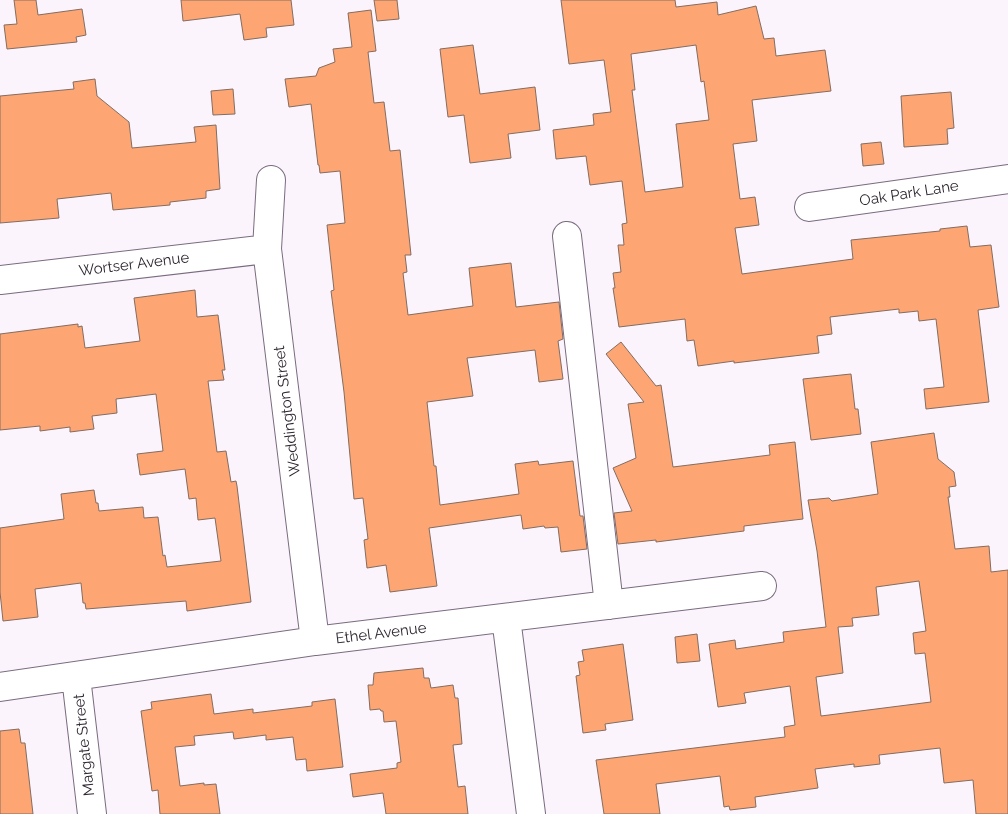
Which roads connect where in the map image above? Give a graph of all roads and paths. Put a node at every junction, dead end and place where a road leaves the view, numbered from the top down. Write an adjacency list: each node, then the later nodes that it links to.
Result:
1 (1008, 179): 3 (street, Oak Park Lane)
2 (271, 180): 5 (street, Weddington Street)
3 (809, 207)
4 (567, 236): 8 (street)
5 (267, 249): 6 (street, Wortser Avenue); 10 (street, Weddington Street)
6 (0, 280)
7 (762, 586): 8 (street, Ethel Avenue)
8 (608, 605): 9 (street, Ethel Avenue)
9 (506, 618): 10 (street, Ethel Avenue); 14 (street)
10 (315, 641): 11 (street, Ethel Avenue)
11 (76, 677): 12 (street, Ethel Avenue); 13 (street, Margate Street)
12 (0, 687)
13 (92, 814)
14 (531, 814)

